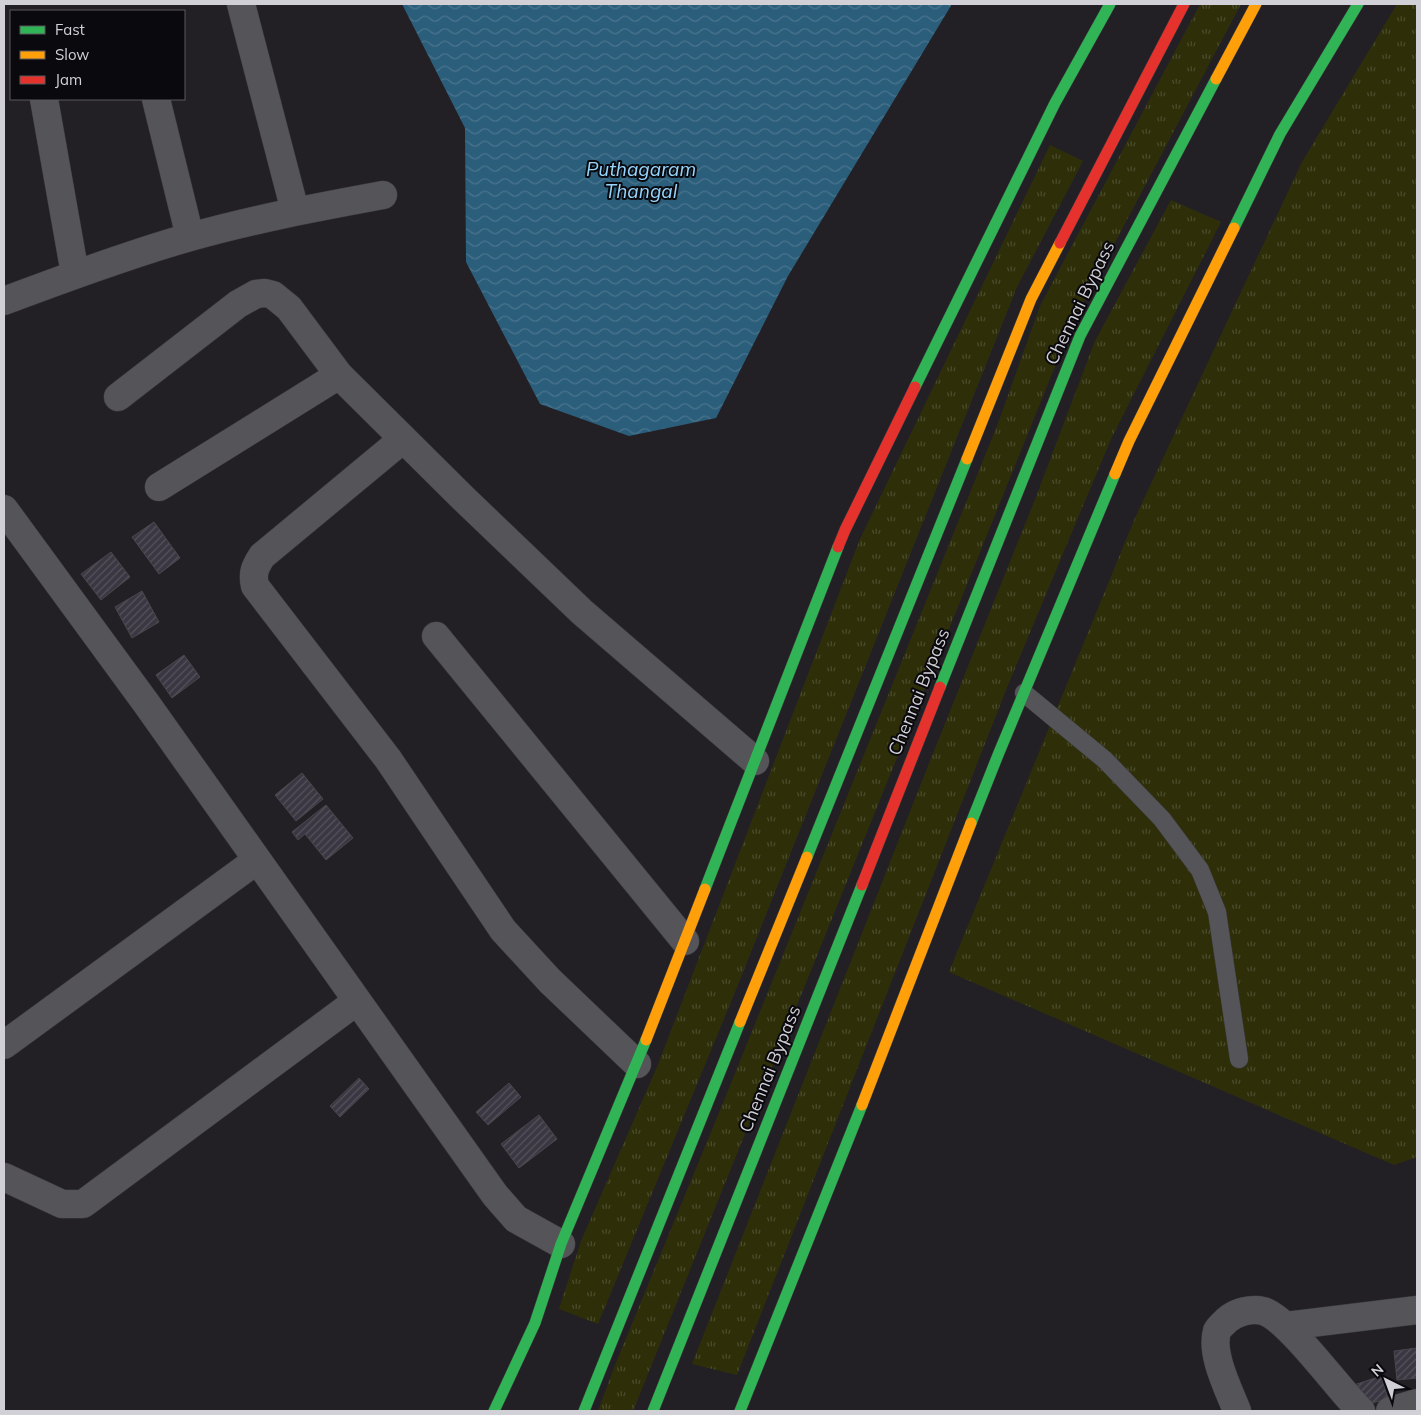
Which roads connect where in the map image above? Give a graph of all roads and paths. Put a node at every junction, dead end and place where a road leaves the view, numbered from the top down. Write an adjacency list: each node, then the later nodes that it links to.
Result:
1 (241, 4): 9 (street)
2 (1110, 4): 20 (main road)
3 (1184, 4): 33 (main road)
4 (1256, 4): 34 (main road, Chennai Bypass)
5 (1358, 4): 19 (main road)
6 (44, 100): 11 (street)
7 (156, 100): 10 (street)
8 (383, 195): 9 (street)
9 (295, 211): 10 (street)
10 (190, 237): 11 (street)
11 (75, 274): 12 (street)
12 (4, 301)
13 (339, 375): 14 (street); 15 (street); 16 (street)
14 (118, 397)
15 (403, 439): 20 (street); 26 (street)
16 (159, 487)
17 (4, 509): 21 (street)
18 (436, 636): 22 (street)
19 (1024, 693): 25 (lane); 35 (main road)
20 (756, 761): 22 (main road)
21 (258, 860): 23 (street); 24 (street)
22 (685, 941): 26 (main road)
23 (357, 1000): 27 (street); 28 (street)
24 (4, 1045)
25 (1240, 1059)
26 (637, 1064): 28 (main road)
27 (4, 1177)
28 (561, 1244): 32 (main road)
29 (1417, 1310): 30 (street)
30 (1286, 1326): 36 (street); 37 (street)
31 (1417, 1403): 38 (street)
32 (494, 1411)
33 (584, 1411)
34 (653, 1411)
35 (740, 1411)
36 (1238, 1411)
37 (1361, 1411)
38 (1390, 1411)

